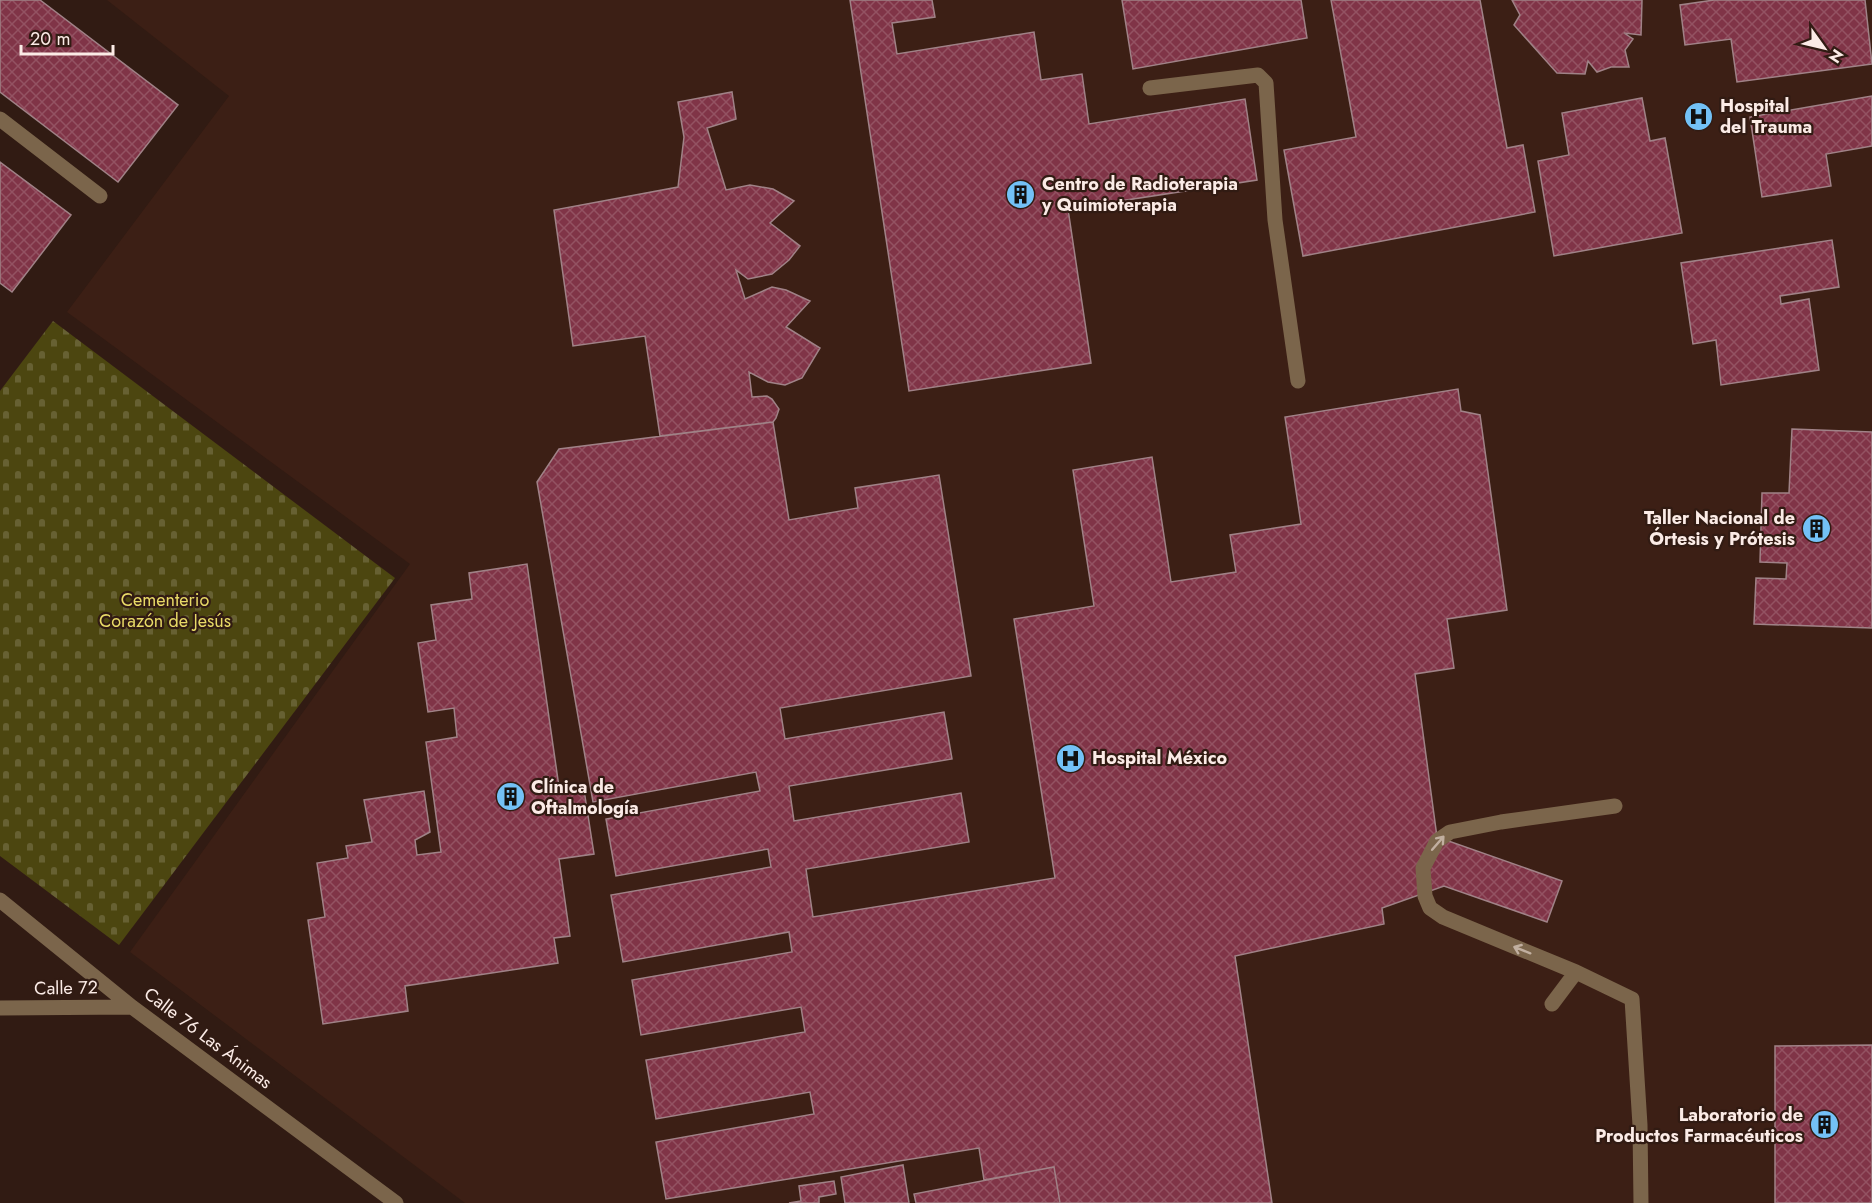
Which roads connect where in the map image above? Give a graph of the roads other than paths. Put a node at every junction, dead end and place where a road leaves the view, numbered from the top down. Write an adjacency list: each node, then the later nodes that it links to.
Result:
1 (1150, 88): 4 (street)
2 (0, 119): 3 (street)
3 (100, 196)
4 (1298, 381)
5 (1615, 806): 7 (street, one-way to 5)
6 (0, 900): 9 (street, Calle 76 Las Ánimas)
7 (1576, 972): 8 (street); 12 (street)
8 (1552, 1004)
9 (132, 1006): 10 (street, Calle 72); 11 (street, Calle 76 Las Ánimas)
10 (0, 1008)
11 (396, 1203)
12 (1641, 1203)

